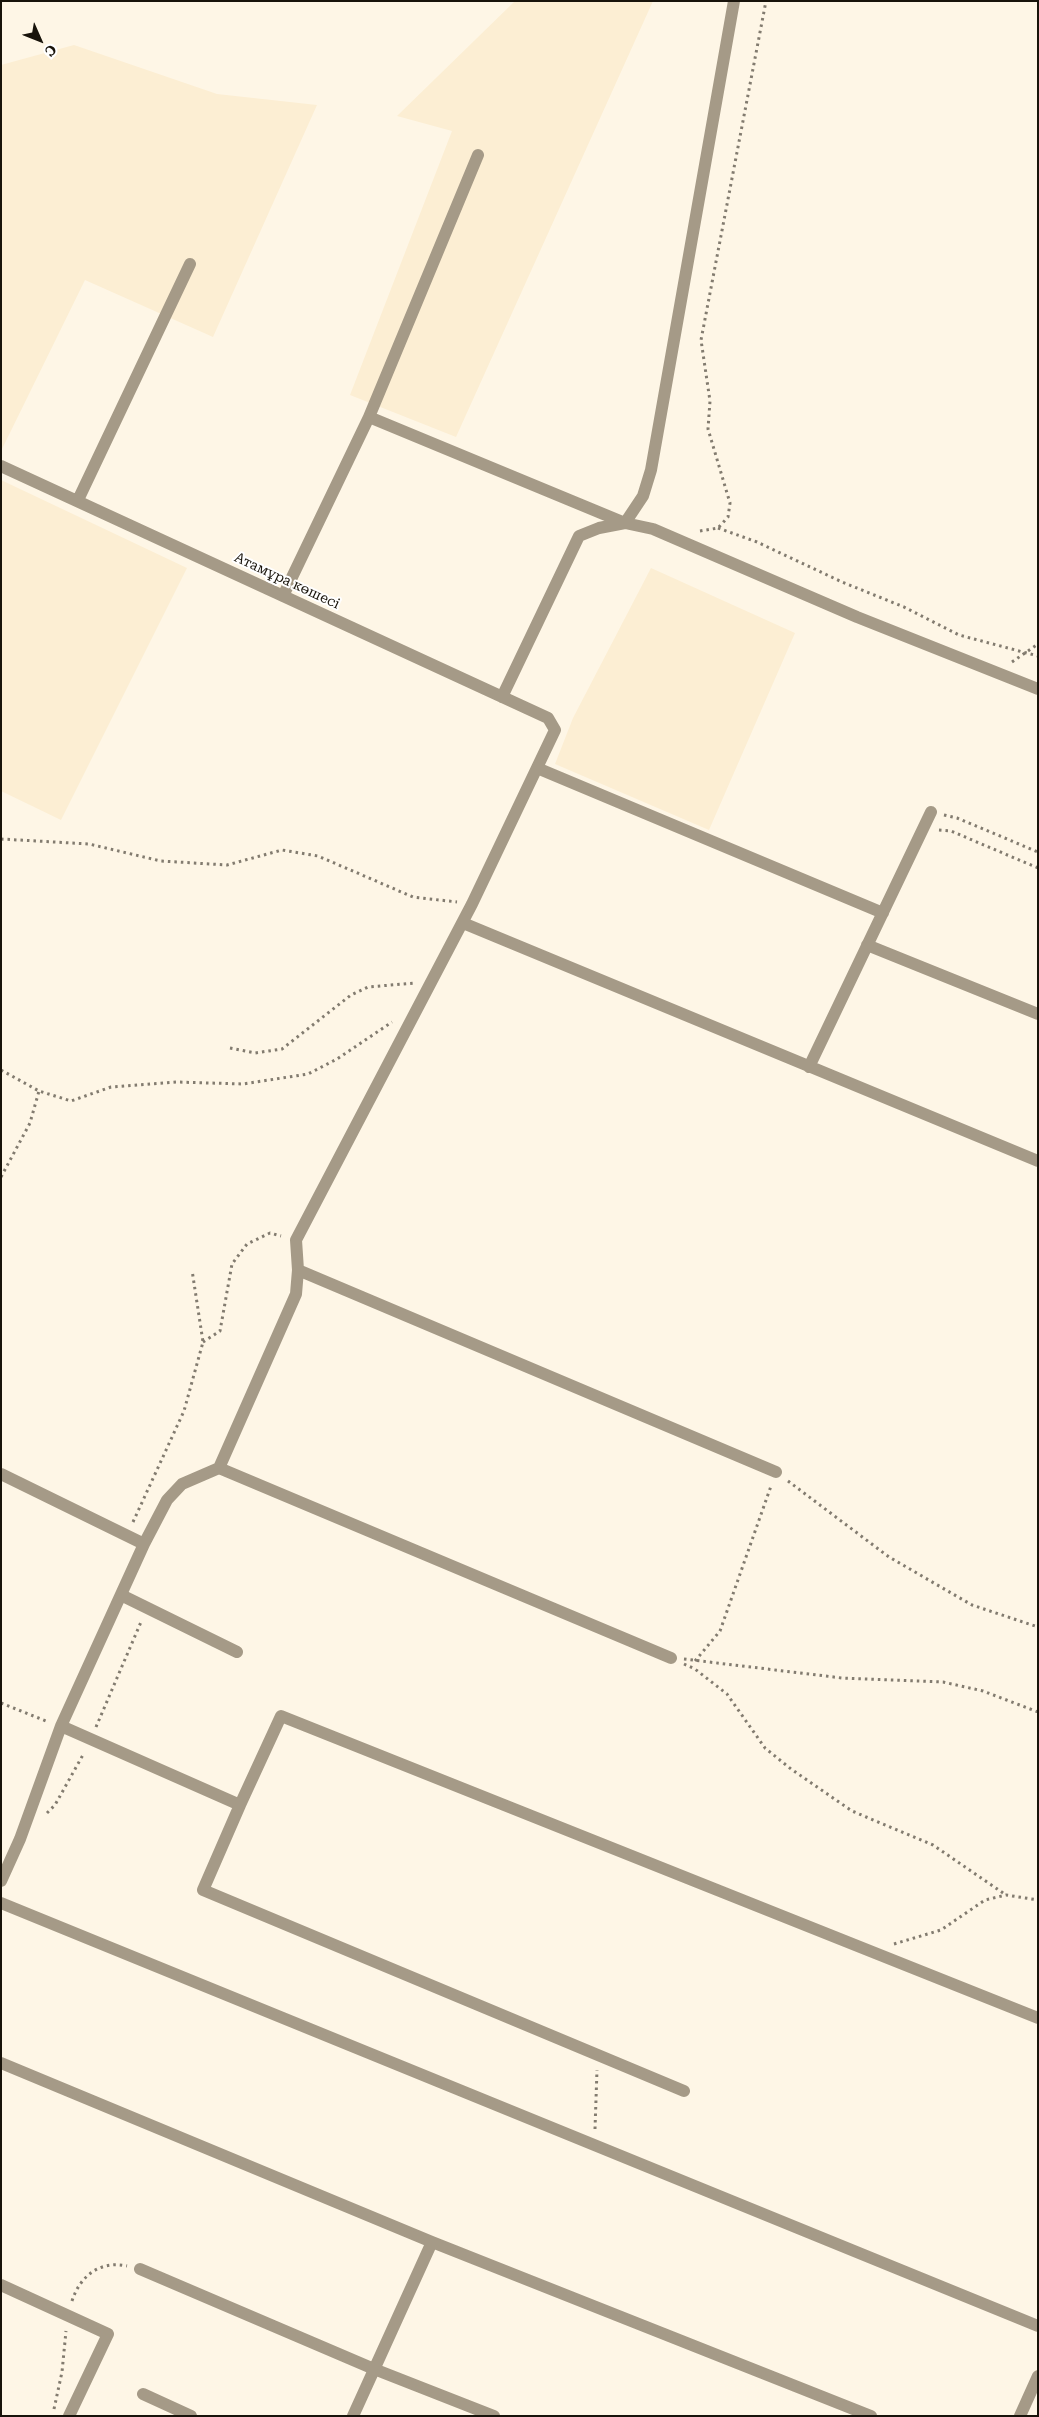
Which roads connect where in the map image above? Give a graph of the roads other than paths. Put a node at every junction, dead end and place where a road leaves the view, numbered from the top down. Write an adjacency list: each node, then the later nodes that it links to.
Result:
1 (734, 1): 7 (street)
2 (478, 155): 4 (street)
3 (190, 264): 6 (street)
4 (369, 417): 7 (street); 8 (street)
5 (1, 466): 6 (street, Атамұра көшесі)
6 (78, 500): 8 (street, Атамұра көшесі)
7 (625, 523): 9 (street); 10 (street)
8 (283, 596): 10 (street, Атамұра көшесі)
9 (1038, 689)
10 (502, 697): 11 (street, Атамұра көшесі)
11 (537, 768): 13 (street); 14 (street)
12 (931, 812): 13 (street)
13 (883, 913): 15 (street)
14 (462, 923): 17 (street); 19 (street)
15 (867, 945): 16 (street); 17 (street)
16 (1038, 1014)
17 (809, 1067): 18 (street)
18 (1038, 1161)
19 (298, 1270): 20 (street); 21 (street)
20 (219, 1468): 23 (street); 26 (street)
21 (776, 1472)
22 (1, 1474): 23 (street)
23 (144, 1544): 24 (street)
24 (121, 1595): 25 (street); 27 (street)
25 (237, 1652)
26 (671, 1658)
27 (61, 1726): 28 (street); 29 (street)
28 (240, 1805): 31 (street); 33 (street)
29 (1, 1881)
30 (1, 1903): 37 (street)
31 (1038, 2018)
32 (1, 2063): 34 (street)
33 (684, 2091)
34 (432, 2242): 38 (street); 45 (street)
35 (140, 2269): 38 (street)
36 (1, 2285): 41 (street)
37 (1038, 2326)
38 (374, 2369): 43 (street); 44 (street)
39 (1038, 2376): 46 (street)
40 (143, 2394): 42 (street)
41 (69, 2416)
42 (191, 2416)
43 (353, 2416)
44 (494, 2416)
45 (872, 2416)
46 (1020, 2416)

